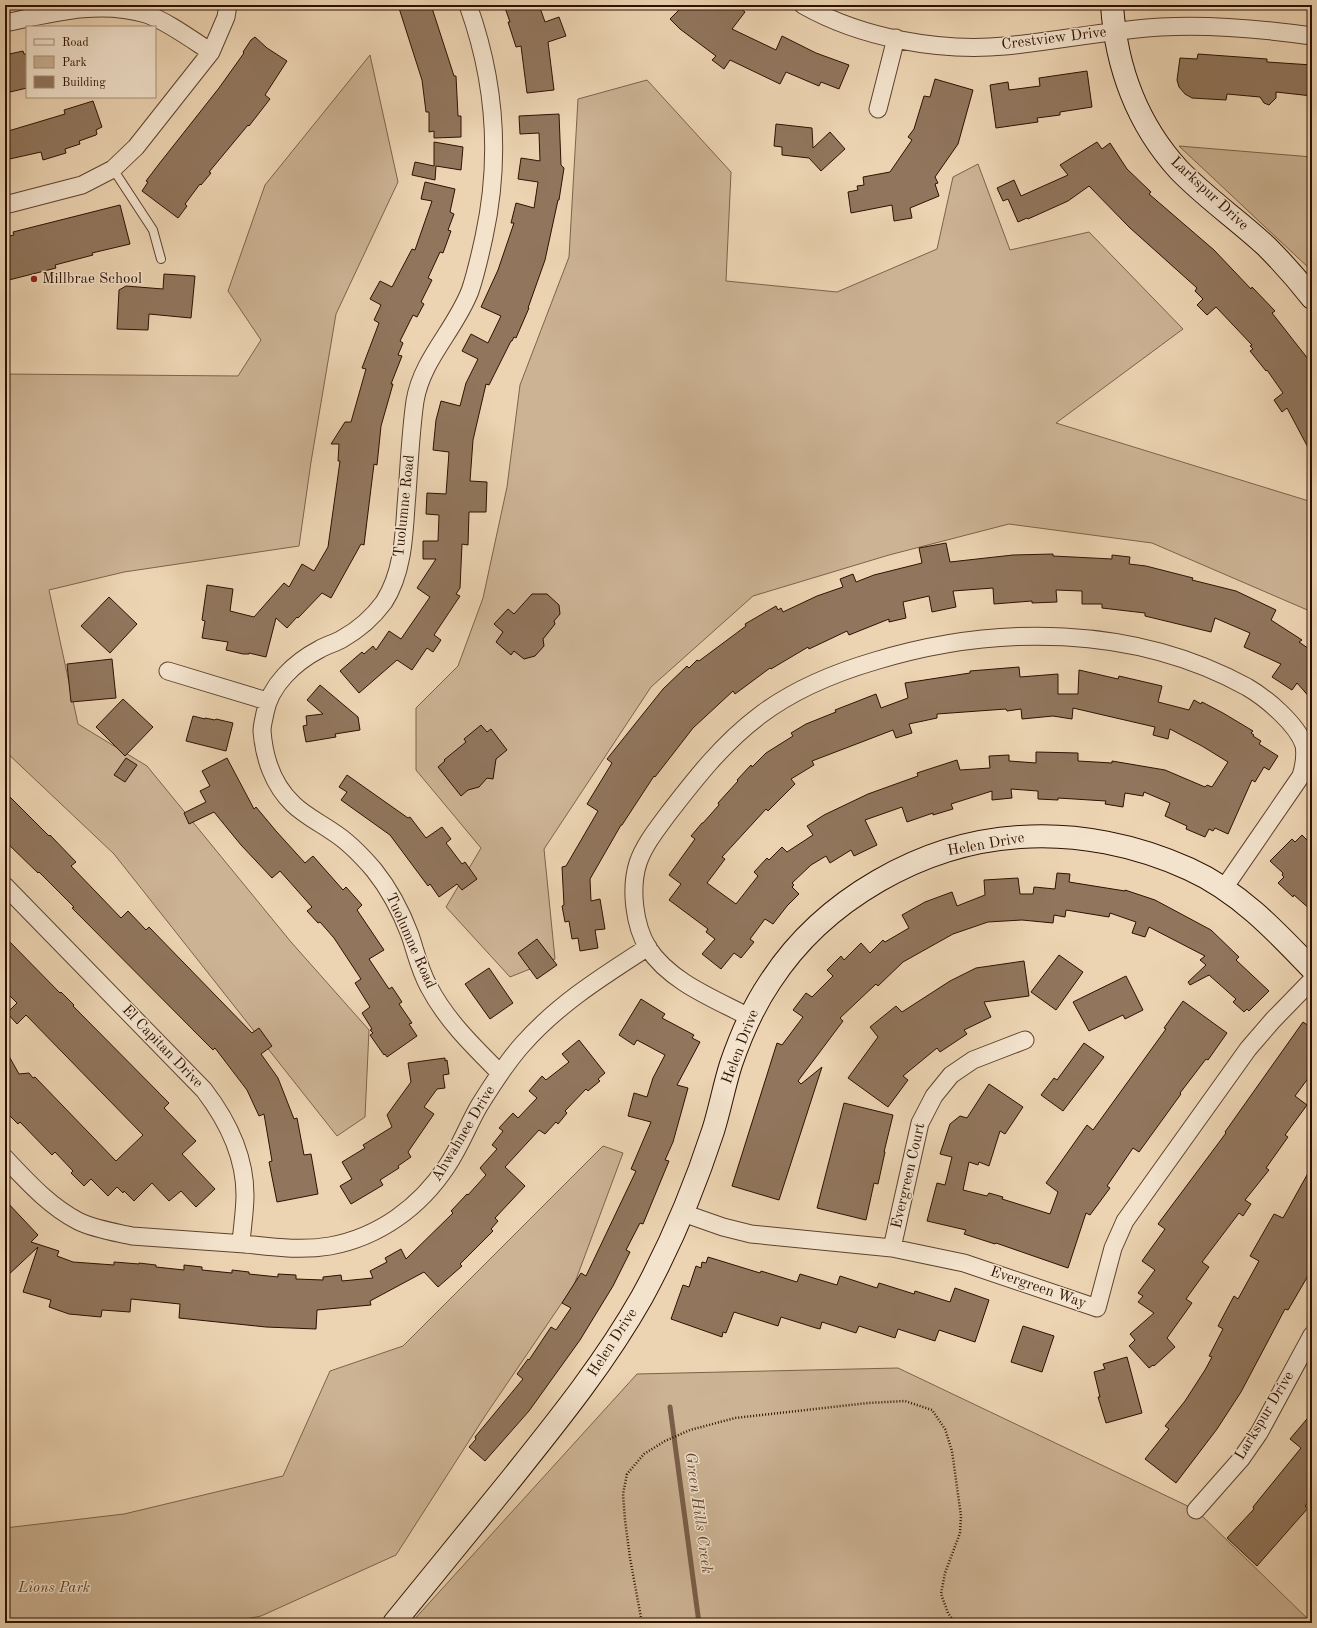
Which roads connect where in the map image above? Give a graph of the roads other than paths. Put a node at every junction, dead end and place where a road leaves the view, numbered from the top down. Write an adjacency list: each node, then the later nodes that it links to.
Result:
1 (228, 5): 9 (street)
2 (468, 5): 16 (street, Tuolumne Road)
3 (803, 5): 8 (street, Crestview Drive)
4 (1112, 5): 6 (street, Larkspur Drive)
5 (5, 23): 9 (street)
6 (1113, 31): 7 (street, Crestview Drive); 8 (street, Crestview Drive); 14 (street, Larkspur Drive)
7 (1312, 36)
8 (896, 38): 10 (street)
9 (211, 52): 11 (street)
10 (878, 109)
11 (113, 169): 12 (street); 13 (lane)
12 (5, 205)
13 (161, 259)
14 (1312, 298)
15 (168, 671): 16 (street)
16 (267, 701): 24 (street, Tuolumne Road)
17 (5, 886): 27 (street, El Capitan Drive)
18 (1224, 888): 19 (street); 20 (street, Helen Drive); 22 (street, Helen Drive)
19 (648, 947): 22 (street); 24 (street, Ahwahnee Drive)
20 (1312, 969)
21 (1312, 980): 28 (street, Evergreen Way)
22 (749, 1017): 26 (street, Helen Drive)
23 (1025, 1040): 28 (street, Evergreen Court)
24 (500, 1073): 27 (street, Ahwahnee Drive)
25 (5, 1158): 27 (street, Ahwahnee Drive)
26 (683, 1213): 28 (street, Evergreen Way); 31 (street, Helen Drive)
27 (241, 1244)
28 (892, 1248)
29 (1312, 1335): 30 (street, Larkspur Drive)
30 (1196, 1510)
31 (394, 1623)

